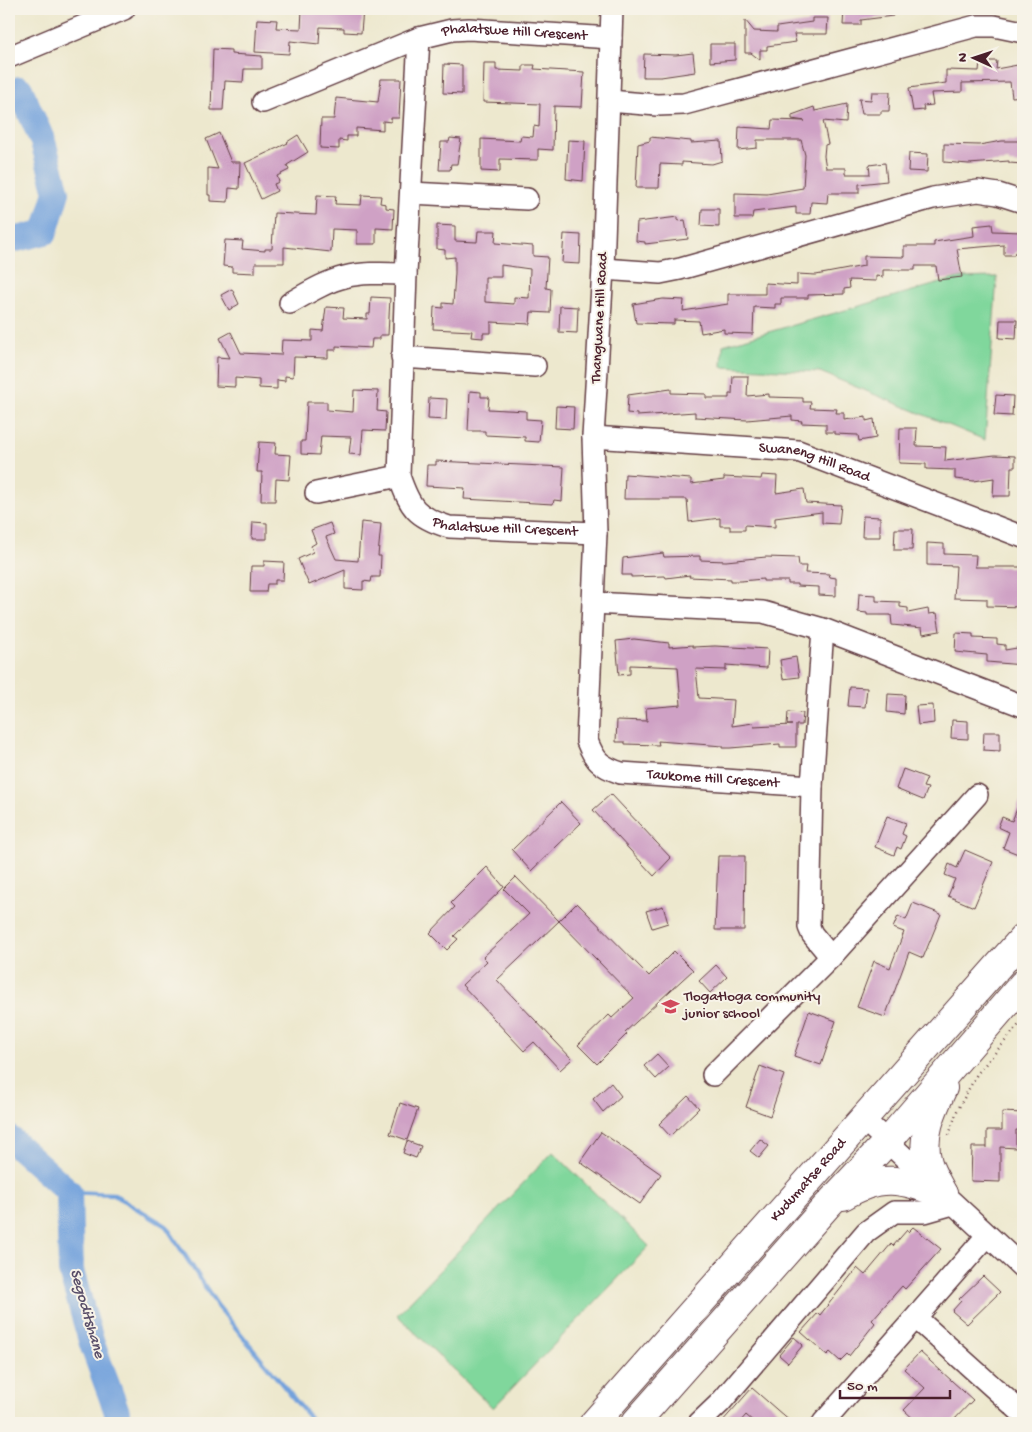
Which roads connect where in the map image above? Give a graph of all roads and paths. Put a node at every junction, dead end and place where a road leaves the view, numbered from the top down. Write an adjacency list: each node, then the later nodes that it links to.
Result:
1 (124, 9): 6 (street)
2 (612, 9): 5 (street, Thangwane Hill Road)
3 (1023, 32): 8 (street)
4 (419, 38): 5 (street, Phalatswe Hill Crescent); 7 (street, Phalatswe Hill Crescent); 9 (street)
5 (611, 38): 8 (street, Thangwane Hill Road)
6 (9, 57)
7 (263, 102)
8 (609, 102): 12 (street, Thangwane Hill Road)
9 (411, 193): 10 (street); 13 (street)
10 (526, 199)
11 (1023, 202): 12 (street)
12 (603, 269): 17 (street, Thangwane Hill Road)
13 (406, 274): 14 (street); 15 (street)
14 (290, 303)
15 (402, 357): 16 (street); 18 (street)
16 (535, 366)
17 (593, 437): 20 (street, Thangwane Hill Road); 21 (street, Swaneng Hill Road)
18 (399, 476): 19 (street); 20 (street, Phalatswe Hill Crescent)
19 (316, 493)
20 (596, 532): 22 (street, Thangwane Hill Road)
21 (1023, 537)
22 (594, 603): 23 (street, Thangwane Hill Road); 24 (street)
23 (593, 626): 26 (street, Taukome Hill Crescent)
24 (823, 629): 25 (street); 26 (street)
25 (1023, 706)
26 (812, 786): 29 (street)
27 (978, 795): 29 (street)
28 (1023, 938): 34 (main road, Kudumatse Road)
29 (831, 957): 33 (street)
30 (1023, 984): 32 (main road, Kudumatse Road)
31 (1023, 1020): 35 (path)
32 (961, 1055): 35 (main road); 36 (main road, Kudumatse Road)
33 (713, 1075)
34 (863, 1119): 36 (street); 43 (main road, Kudumatse Road)
35 (925, 1140): 37 (main road)
36 (887, 1142): 37 (street); 38 (main road, Kudumatse Road)
37 (948, 1199): 38 (main road); 39 (street); 45 (street)
38 (826, 1207): 44 (main road, Kudumatse Road)
39 (987, 1236): 40 (street); 41 (street)
40 (1023, 1268)
41 (916, 1318): 42 (street); 46 (street)
42 (1023, 1414)
43 (594, 1423)
44 (635, 1423)
45 (699, 1423)
46 (823, 1423)

